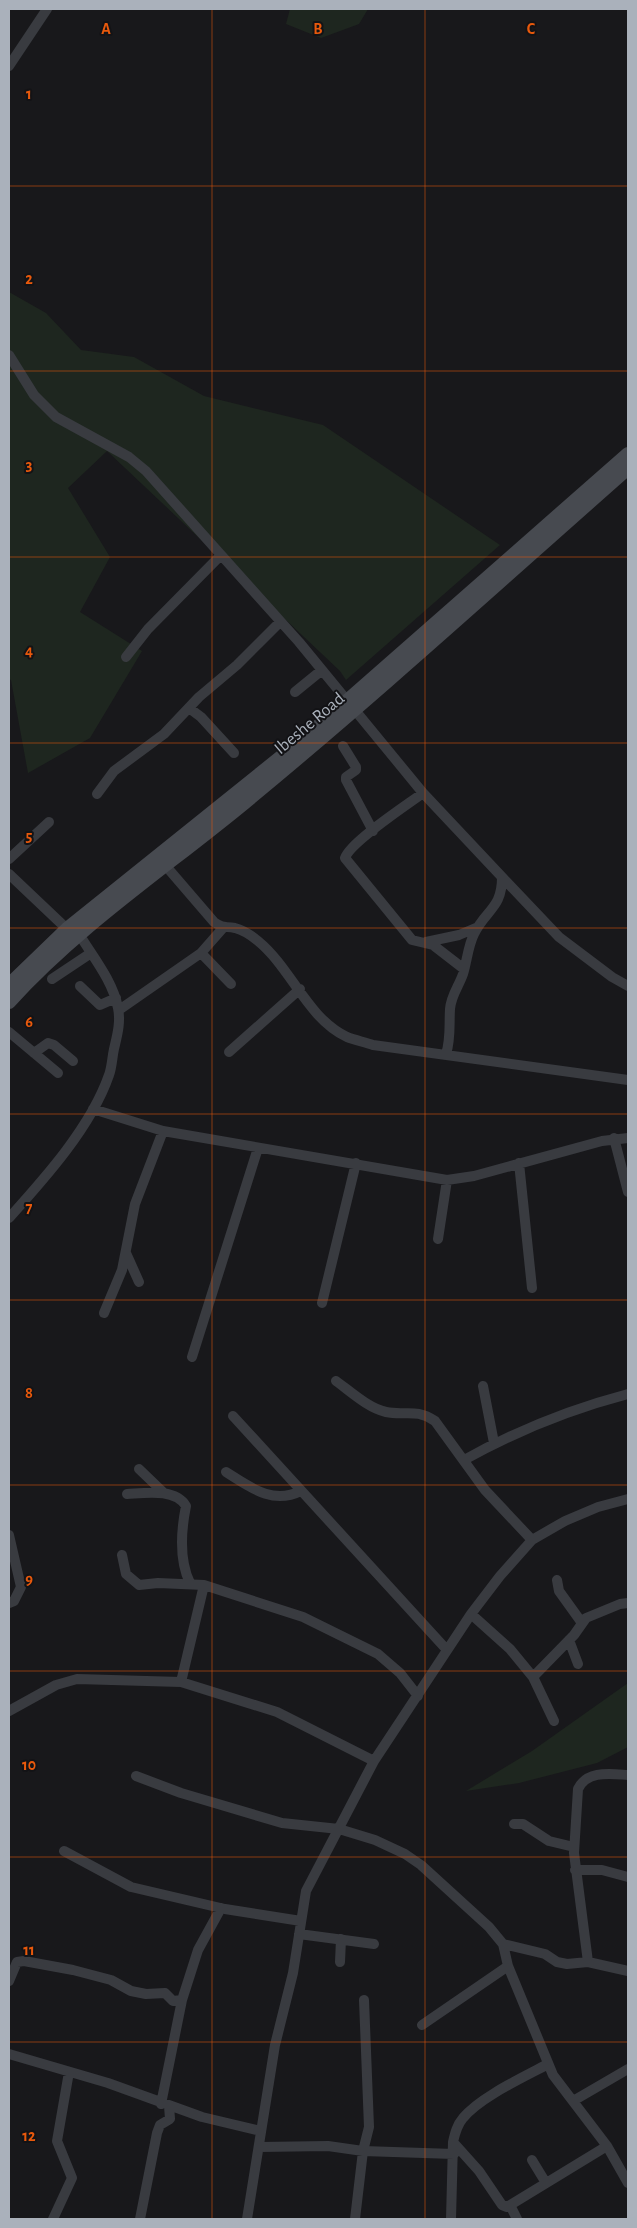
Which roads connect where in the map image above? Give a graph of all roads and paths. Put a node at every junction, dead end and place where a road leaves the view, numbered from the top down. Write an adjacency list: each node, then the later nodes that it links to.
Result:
1 (47, 9): 2 (street)
2 (9, 66)
3 (9, 355): 6 (street)
4 (628, 454): 11 (main road, Ibeshe Road)
5 (628, 468): 11 (main road, Ibeshe Road)
6 (221, 555): 7 (street); 8 (street)
7 (280, 622): 9 (street); 12 (street)
8 (126, 657)
9 (322, 670): 10 (street); 11 (street)
10 (295, 692)
11 (352, 705): 15 (street); 20 (main road, Ibeshe Road); 25 (main road, Ibeshe Road)
12 (189, 708): 14 (street); 16 (street)
13 (343, 746): 18 (street)
14 (234, 753)
15 (423, 792): 18 (street); 22 (street)
16 (97, 794)
17 (49, 822): 19 (street)
18 (373, 831): 26 (street)
19 (9, 860)
20 (165, 865): 24 (street); 25 (main road, Ibeshe Road)
21 (9, 874): 25 (street)
22 (502, 877): 23 (street); 34 (street)
23 (478, 927): 26 (street); 29 (street)
24 (222, 928): 28 (street); 35 (street)
25 (73, 931): 27 (street); 31 (main road, Ibeshe Road)
26 (422, 942): 29 (street)
27 (91, 953): 30 (street); 36 (street)
28 (201, 954): 32 (street); 38 (street)
29 (464, 969): 42 (street)
30 (52, 979)
31 (12, 984): 37 (main road, Ibeshe Road)
32 (232, 984)
33 (80, 986): 36 (street)
34 (628, 986)
35 (300, 989): 40 (street); 42 (street)
36 (116, 998): 38 (street)
37 (9, 1002)
38 (119, 1010): 46 (street)
39 (9, 1032): 41 (street)
40 (229, 1052)
41 (34, 1053): 43 (street); 44 (street)
42 (446, 1054): 45 (street)
43 (73, 1061)
44 (58, 1074)
45 (628, 1080)
46 (93, 1109): 47 (street); 55 (street)
47 (162, 1131): 50 (street); 57 (street)
48 (614, 1138): 49 (street); 52 (street); 54 (street)
49 (628, 1138)
50 (258, 1148): 51 (street); 62 (street)
51 (356, 1163): 53 (street); 60 (street)
52 (519, 1163): 53 (street); 59 (street)
53 (448, 1180): 56 (street)
54 (628, 1192)
55 (9, 1218)
56 (438, 1239)
57 (126, 1252): 58 (street); 61 (street)
58 (139, 1282)
59 (532, 1288)
60 (322, 1303)
61 (104, 1314)
62 (192, 1356)
63 (336, 1381): 68 (street)
64 (483, 1386): 67 (street)
65 (628, 1394): 67 (street)
66 (233, 1416): 71 (street)
67 (494, 1443): 68 (street)
68 (464, 1460): 76 (street)
69 (139, 1469): 72 (street)
70 (226, 1472): 71 (street)
71 (301, 1491): 86 (street)
72 (164, 1493): 73 (street); 79 (street)
73 (126, 1494)
74 (628, 1499): 76 (street)
75 (9, 1535): 81 (street)
76 (532, 1540): 83 (street)
77 (122, 1555): 79 (street)
78 (557, 1580): 84 (street)
79 (190, 1584): 80 (street)
80 (204, 1585): 89 (street); 90 (street)
81 (9, 1603)
82 (628, 1603): 84 (street)
83 (471, 1614): 86 (street); 88 (street)
84 (582, 1623): 85 (street)
85 (568, 1640): 87 (street); 88 (street)
86 (447, 1650): 90 (street)
87 (578, 1664)
88 (533, 1677): 92 (street)
89 (181, 1682): 91 (street); 93 (street)
90 (418, 1696): 93 (street)
91 (9, 1711)
92 (554, 1721)
93 (374, 1761): 97 (street)
94 (628, 1775): 98 (street)
95 (136, 1776): 97 (street)
96 (514, 1824): 98 (street)
97 (339, 1829): 103 (street); 107 (street)
98 (574, 1847): 100 (street)
99 (64, 1851): 102 (street)
100 (575, 1870): 101 (street); 109 (street)
101 (628, 1877)
102 (221, 1908): 103 (street); 113 (street)
103 (301, 1921): 104 (street)
104 (299, 1934): 105 (street); 122 (street)
105 (341, 1939): 106 (street); 108 (street)
106 (374, 1944)
107 (503, 1944): 109 (street); 110 (street)
108 (340, 1962)
109 (588, 1962): 111 (street)
110 (508, 1966): 115 (street); 117 (street)
111 (628, 1971)
112 (9, 1981): 113 (street)
113 (182, 2000): 121 (street)
114 (364, 2000): 126 (street)
115 (422, 2025)
116 (9, 2054): 119 (street)
117 (548, 2064): 120 (street); 123 (street)
118 (628, 2069): 120 (street)
119 (68, 2072): 121 (street); 132 (street)
120 (573, 2101): 124 (street)
121 (165, 2105): 122 (street); 133 (street)
122 (261, 2131): 125 (street)
123 (453, 2142): 127 (street); 131 (street)
124 (607, 2146): 129 (street); 130 (street)
125 (260, 2147): 126 (street); 134 (street)
126 (363, 2151): 127 (street); 135 (street)
127 (454, 2154): 136 (street)
128 (532, 2160): 130 (street)
129 (628, 2182)
130 (546, 2183): 131 (street)
131 (511, 2206): 137 (street)
132 (53, 2219)
133 (140, 2219)
134 (246, 2219)
135 (355, 2219)
136 (452, 2219)
137 (517, 2219)

